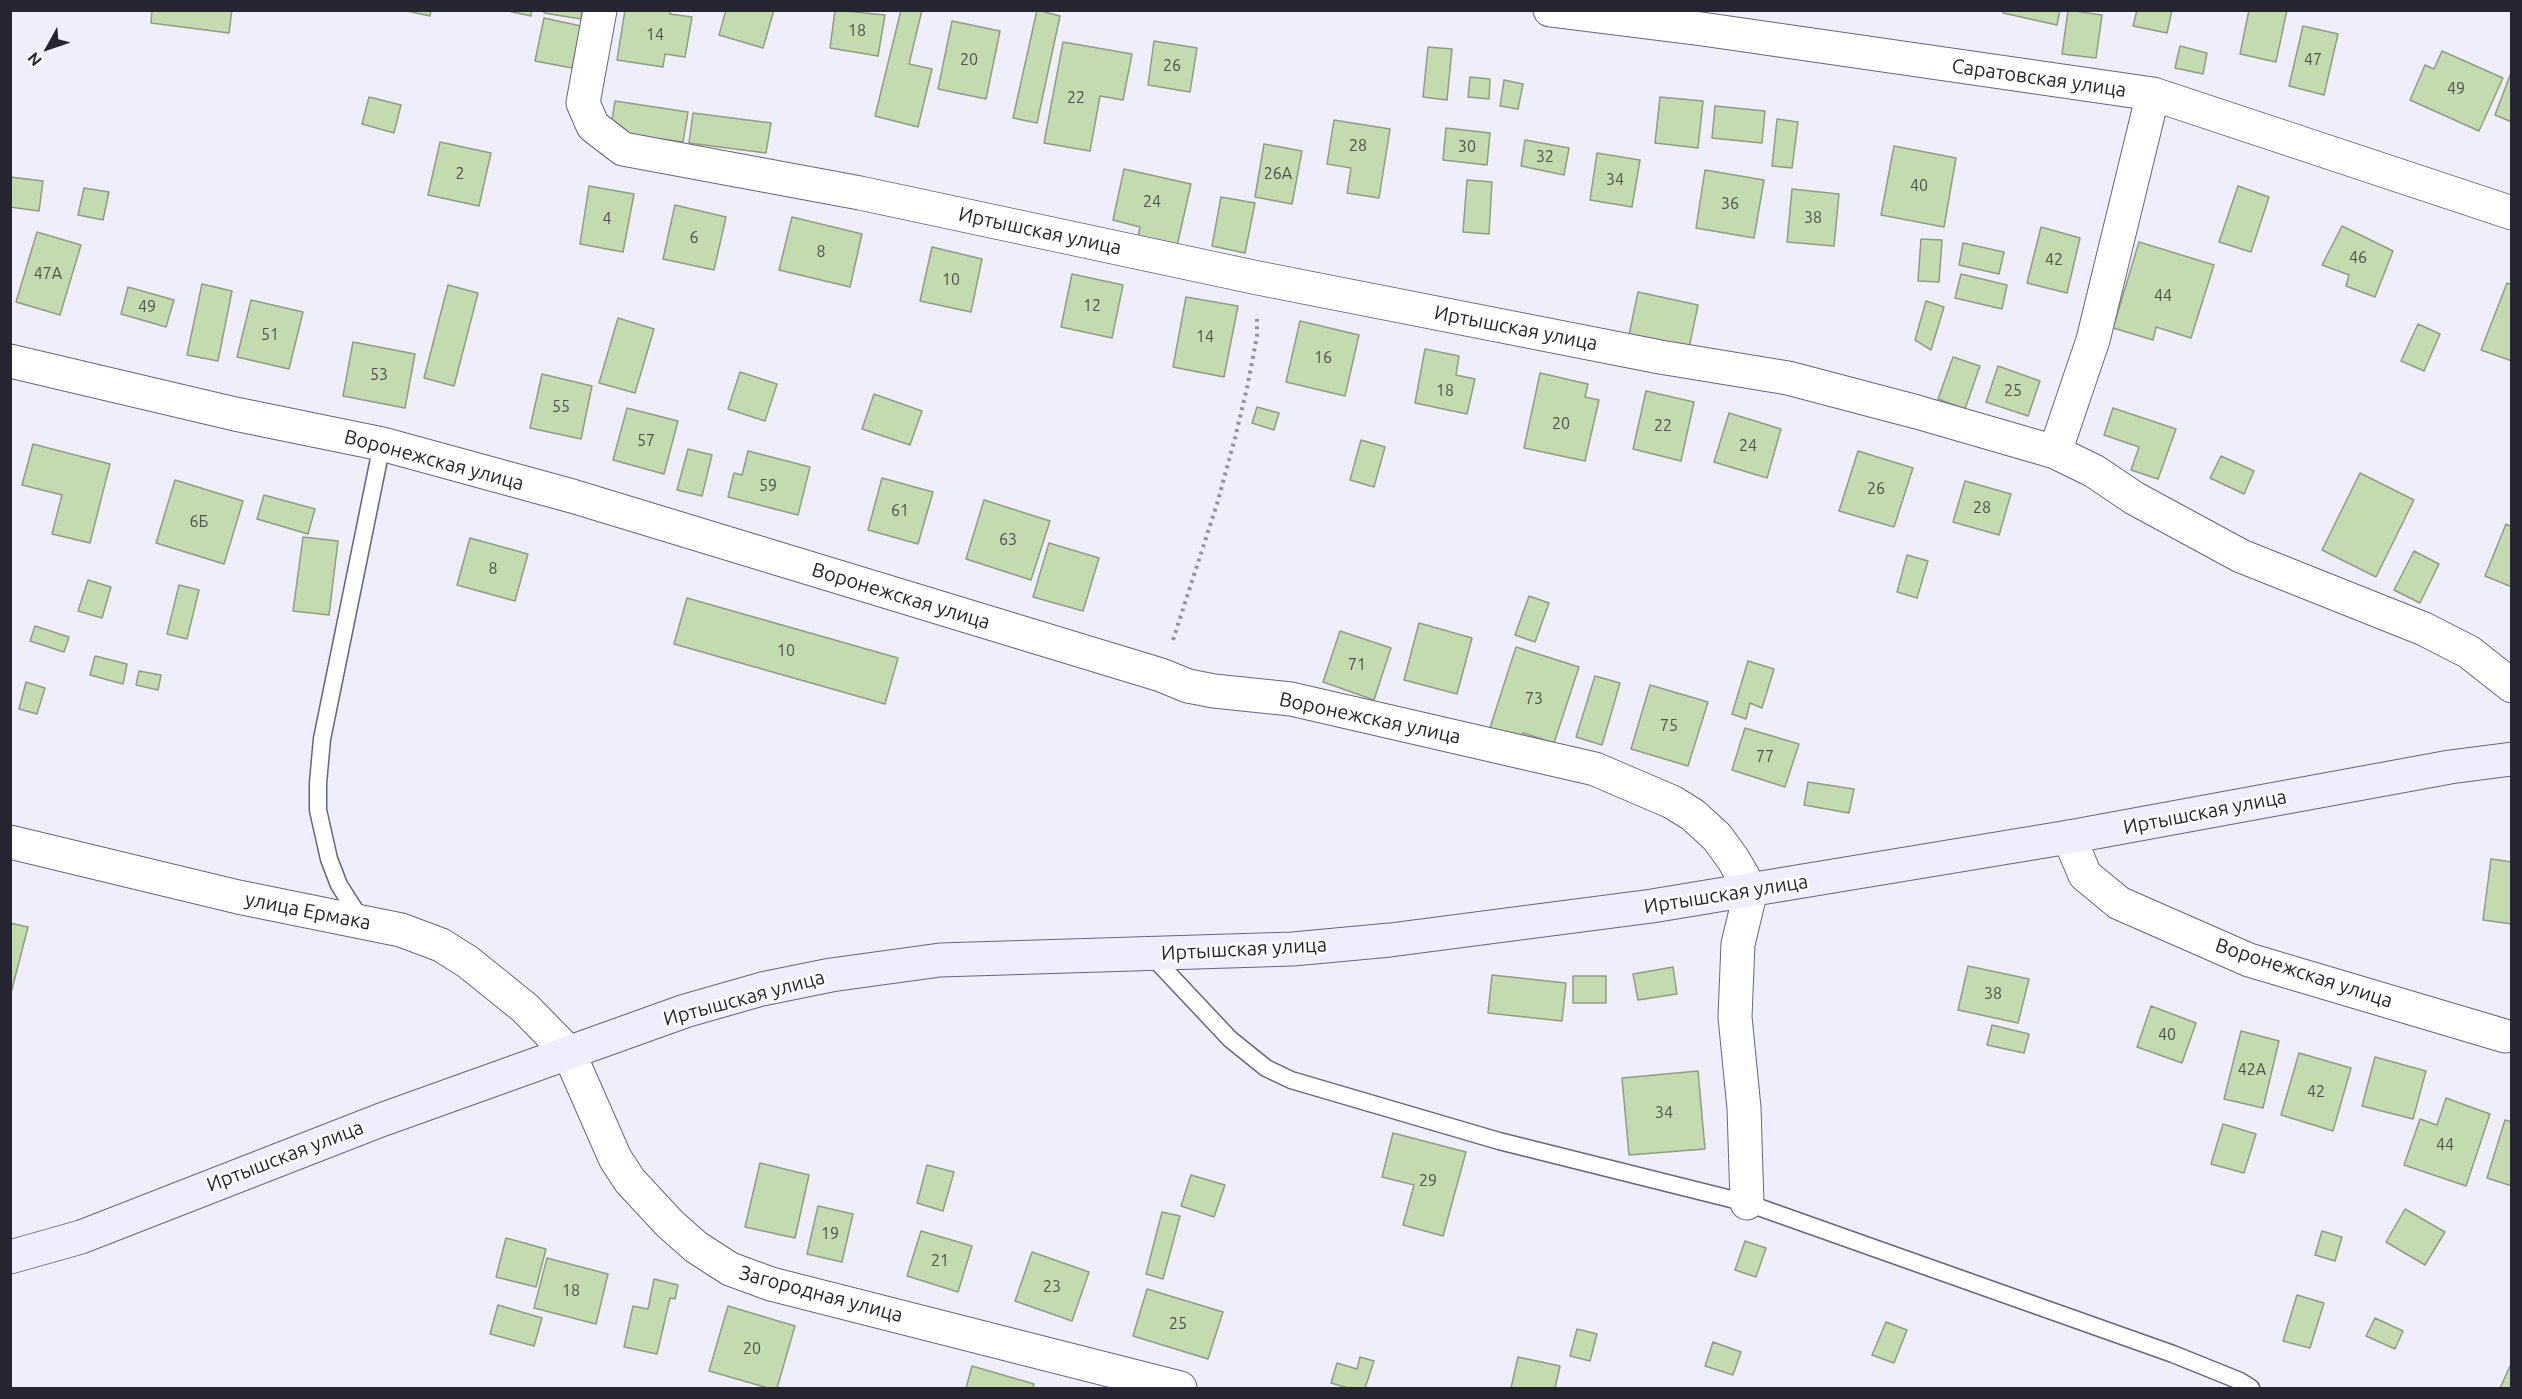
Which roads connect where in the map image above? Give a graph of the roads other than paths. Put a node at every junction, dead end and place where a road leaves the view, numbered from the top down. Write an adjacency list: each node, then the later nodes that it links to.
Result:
1 (600, 10): 7 (street, Иртышская улица)
2 (1550, 10): 3 (street, Саратовская улица)
3 (2153, 94): 4 (street, Саратовская улица); 7 (street)
4 (2511, 213)
5 (10, 361): 6 (street, Воронежская улица)
6 (381, 444): 12 (street, Воронежская улица); 13 (lane)
7 (2055, 452): 8 (street, Иртышская улица)
8 (2511, 686)
9 (2511, 759): 10 (main road, Иртышская улица)
10 (2069, 837): 12 (main road, Иртышская улица); 15 (street, Воронежская улица)
11 (10, 842): 13 (street, улица Ермака)
12 (1751, 890): 14 (main road, Иртышская улица); 17 (street)
13 (362, 921): 16 (street, улица Ермака)
14 (1150, 954): 16 (main road, Иртышская улица); 17 (lane)
15 (2505, 1036)
16 (569, 1053): 18 (main road, Иртышская улица); 19 (street, Загородная улица)
17 (1747, 1203): 20 (lane)
18 (10, 1257)
19 (1180, 1389)
20 (2252, 1389)

